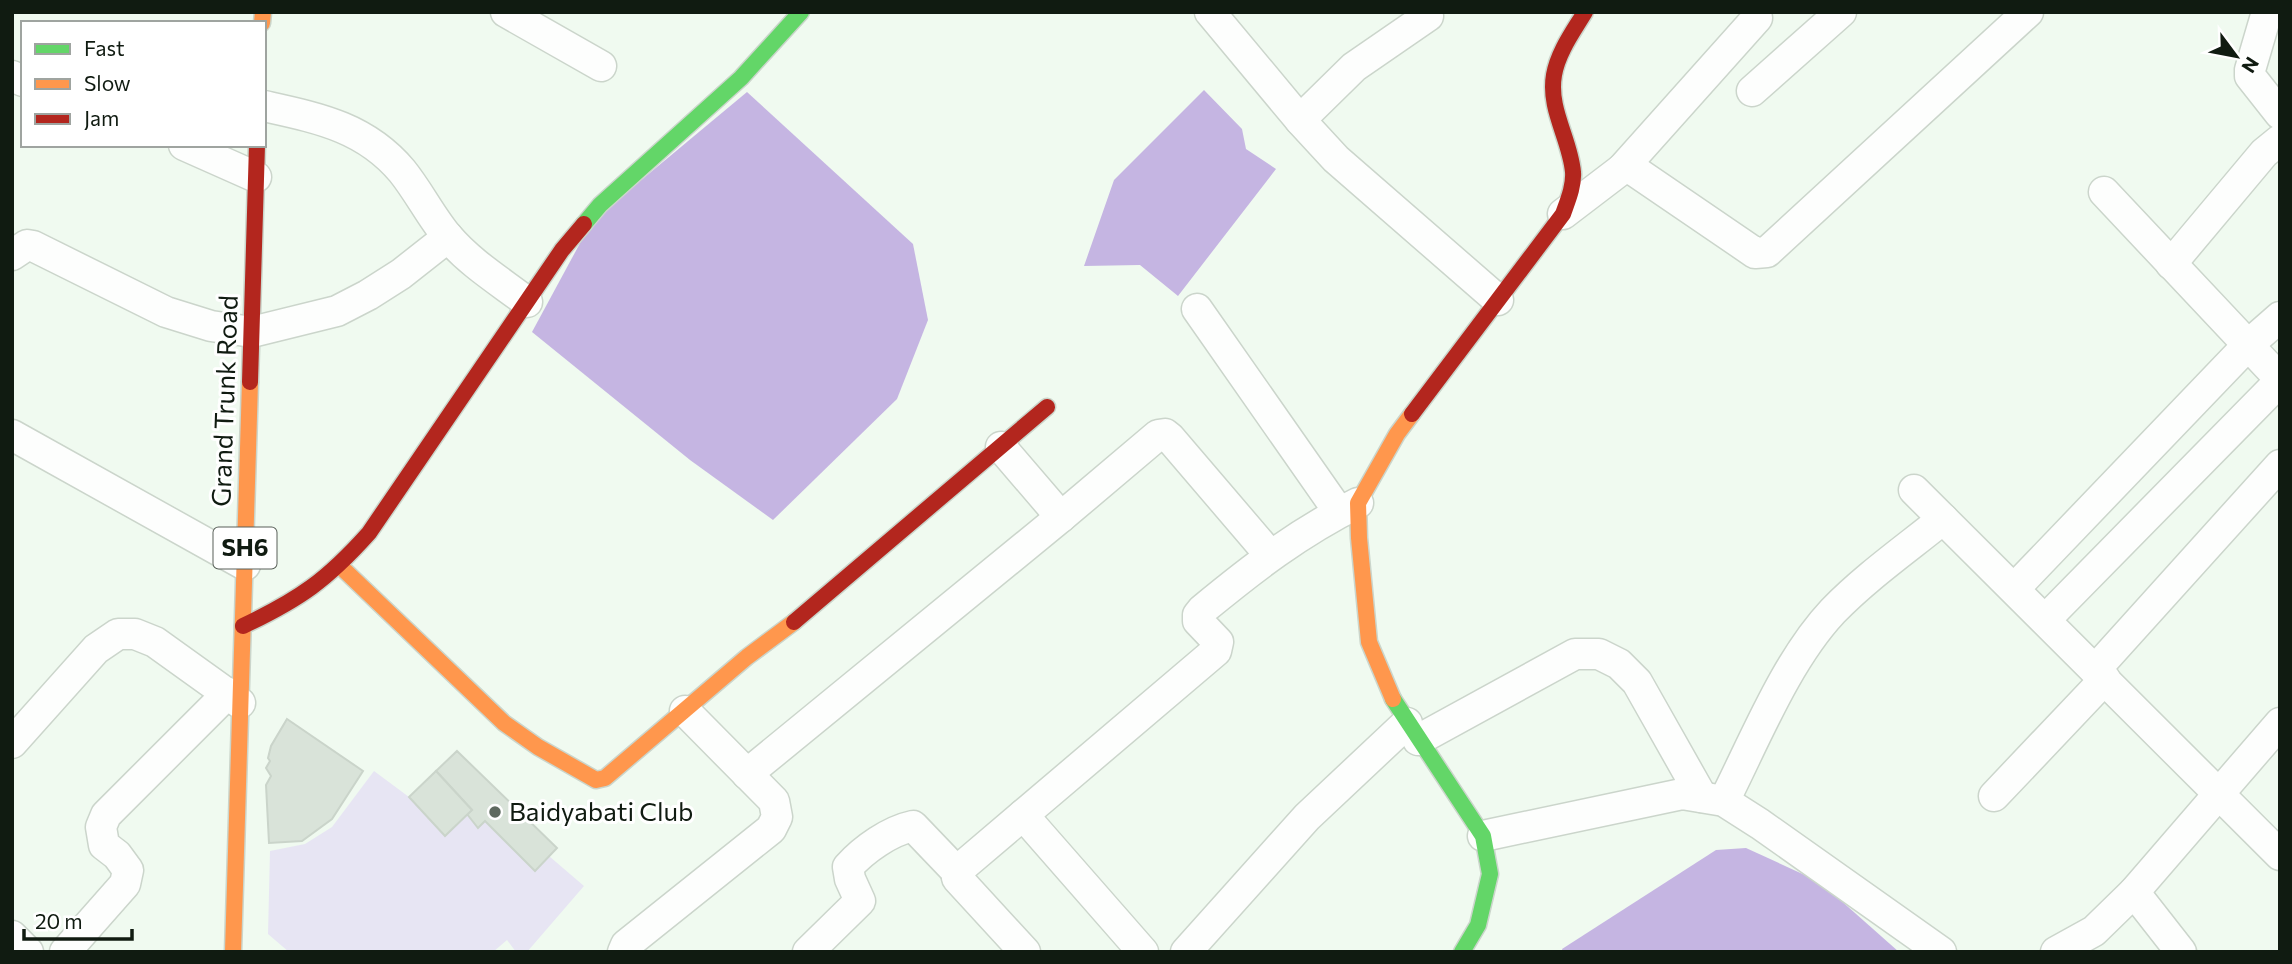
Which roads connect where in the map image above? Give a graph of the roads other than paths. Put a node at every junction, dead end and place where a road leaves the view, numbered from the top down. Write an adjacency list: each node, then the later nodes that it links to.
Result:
1 (506, 12): 10 (street)
2 (801, 12): 26 (street)
3 (1210, 12): 14 (street)
4 (1584, 12): 21 (street)
5 (1841, 12): 11 (street)
6 (2028, 12): 18 (street)
7 (2267, 12): 13 (street)
8 (1428, 16): 14 (street)
9 (1757, 18): 18 (street)
10 (601, 66)
11 (1752, 91)
12 (266, 106): 22 (street)
13 (2280, 114)
14 (1300, 120): 25 (street)
15 (2280, 141): 24 (street)
16 (188, 147): 19 (street)
17 (257, 147): 19 (street, Grand Trunk Road / SH6)
18 (1622, 169): 21 (street)
19 (256, 177): 29 (street, Grand Trunk Road / SH6)
20 (2104, 192): 24 (street)
21 (1563, 214): 25 (street)
22 (448, 237): 26 (street); 29 (street)
23 (12, 255): 29 (street)
24 (2171, 264): 30 (street)
25 (1498, 300): 37 (street)
26 (527, 302): 42 (street)
27 (1197, 309): 37 (street)
28 (2280, 317): 30 (street)
29 (252, 332): 41 (street, Grand Trunk Road / SH6)
30 (2248, 345): 31 (street); 43 (street)
31 (2280, 380): 44 (street)
32 (1047, 407): 34 (street)
33 (12, 435): 41 (street)
34 (1001, 447): 38 (street); 48 (street)
35 (2280, 465): 46 (street)
36 (1914, 490): 39 (street)
37 (1349, 508): 40 (street); 50 (street)
38 (1061, 517): 40 (street); 52 (street)
39 (1943, 519): 43 (street); 55 (street)
40 (1270, 555): 56 (street)
41 (245, 565): 45 (street, Grand Trunk Road / SH6)
42 (339, 565): 45 (street); 48 (street)
43 (2014, 589): 44 (street)
44 (2045, 620): 46 (street)
45 (243, 626): 47 (street, Grand Trunk Road / SH6)
46 (2100, 675): 53 (street); 54 (street)
47 (234, 698): 51 (street); 63 (street); 64 (street, Grand Trunk Road / SH6)
48 (685, 711): 52 (street)
49 (2280, 723): 53 (street)
50 (1413, 732): 55 (street); 57 (street); 69 (street)
51 (12, 743)
52 (747, 774): 65 (street)
53 (2219, 793): 58 (street); 60 (street)
54 (1994, 796)
55 (1713, 799): 57 (street); 71 (street)
56 (1023, 815): 59 (street); 68 (street)
57 (1483, 836): 70 (street)
58 (2280, 855)
59 (958, 873): 66 (street); 67 (street)
60 (2134, 892): 72 (street); 73 (street)
61 (12, 936): 62 (street)
62 (28, 952)
63 (65, 952)
64 (233, 952)
65 (623, 952)
66 (808, 952)
67 (1024, 952)
68 (1143, 952)
69 (1186, 952)
70 (1462, 952)
71 (1941, 952)
72 (2056, 952)
73 (2181, 952)

